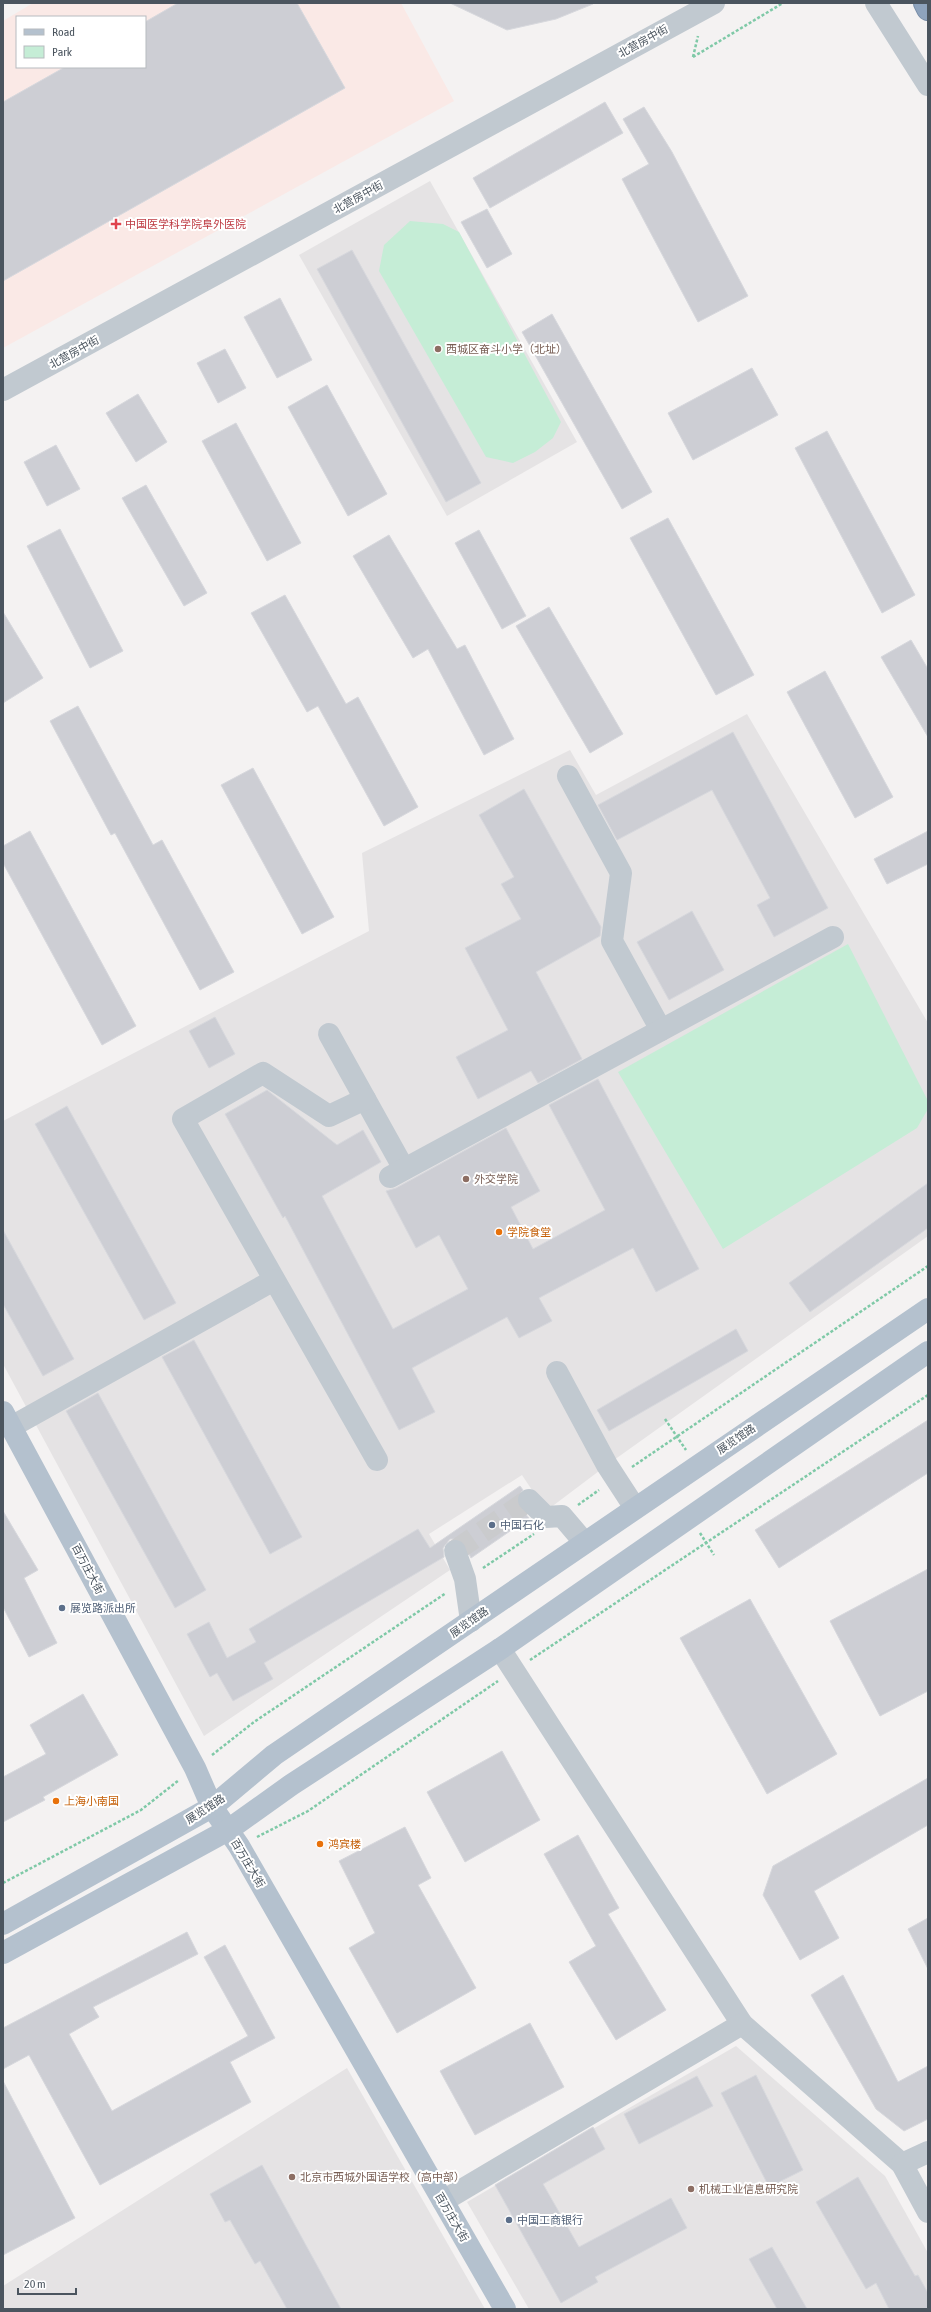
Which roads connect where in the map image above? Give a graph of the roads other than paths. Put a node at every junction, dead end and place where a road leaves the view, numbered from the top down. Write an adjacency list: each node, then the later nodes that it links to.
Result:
1 (714, 3): 6 (street, 北营房中街)
2 (876, 3): 5 (street)
3 (925, 3): 4 (highway)
4 (928, 8)
5 (928, 85)
6 (3, 390)
7 (568, 776): 9 (street)
8 (833, 937): 9 (street)
9 (661, 1030): 11 (street)
10 (329, 1034): 11 (street)
11 (364, 1099): 12 (street)
12 (274, 1280): 16 (street); 17 (street)
13 (928, 1308): 19 (main road, 展览馆路)
14 (928, 1352): 23 (main road)
15 (557, 1372): 19 (street)
16 (7, 1420): 24 (main road, 百万庄大街)
17 (377, 1460)
18 (529, 1500): 20 (street)
19 (635, 1508): 20 (main road, 展览馆路)
20 (584, 1542): 22 (main road, 展览馆路)
21 (454, 1551): 22 (street)
22 (471, 1621): 24 (main road, 展览馆路)
23 (500, 1649): 25 (main road); 28 (street)
24 (212, 1807): 25 (main road, 百万庄大街); 26 (main road, 展览馆路)
25 (228, 1830): 27 (main road); 31 (main road, 百万庄大街)
26 (3, 1924)
27 (3, 1953)
28 (742, 2024): 30 (street); 31 (street)
29 (928, 2152): 30 (street)
30 (902, 2164): 32 (street)
31 (443, 2201): 33 (main road, 百万庄大街)
32 (928, 2212)
33 (505, 2309)

